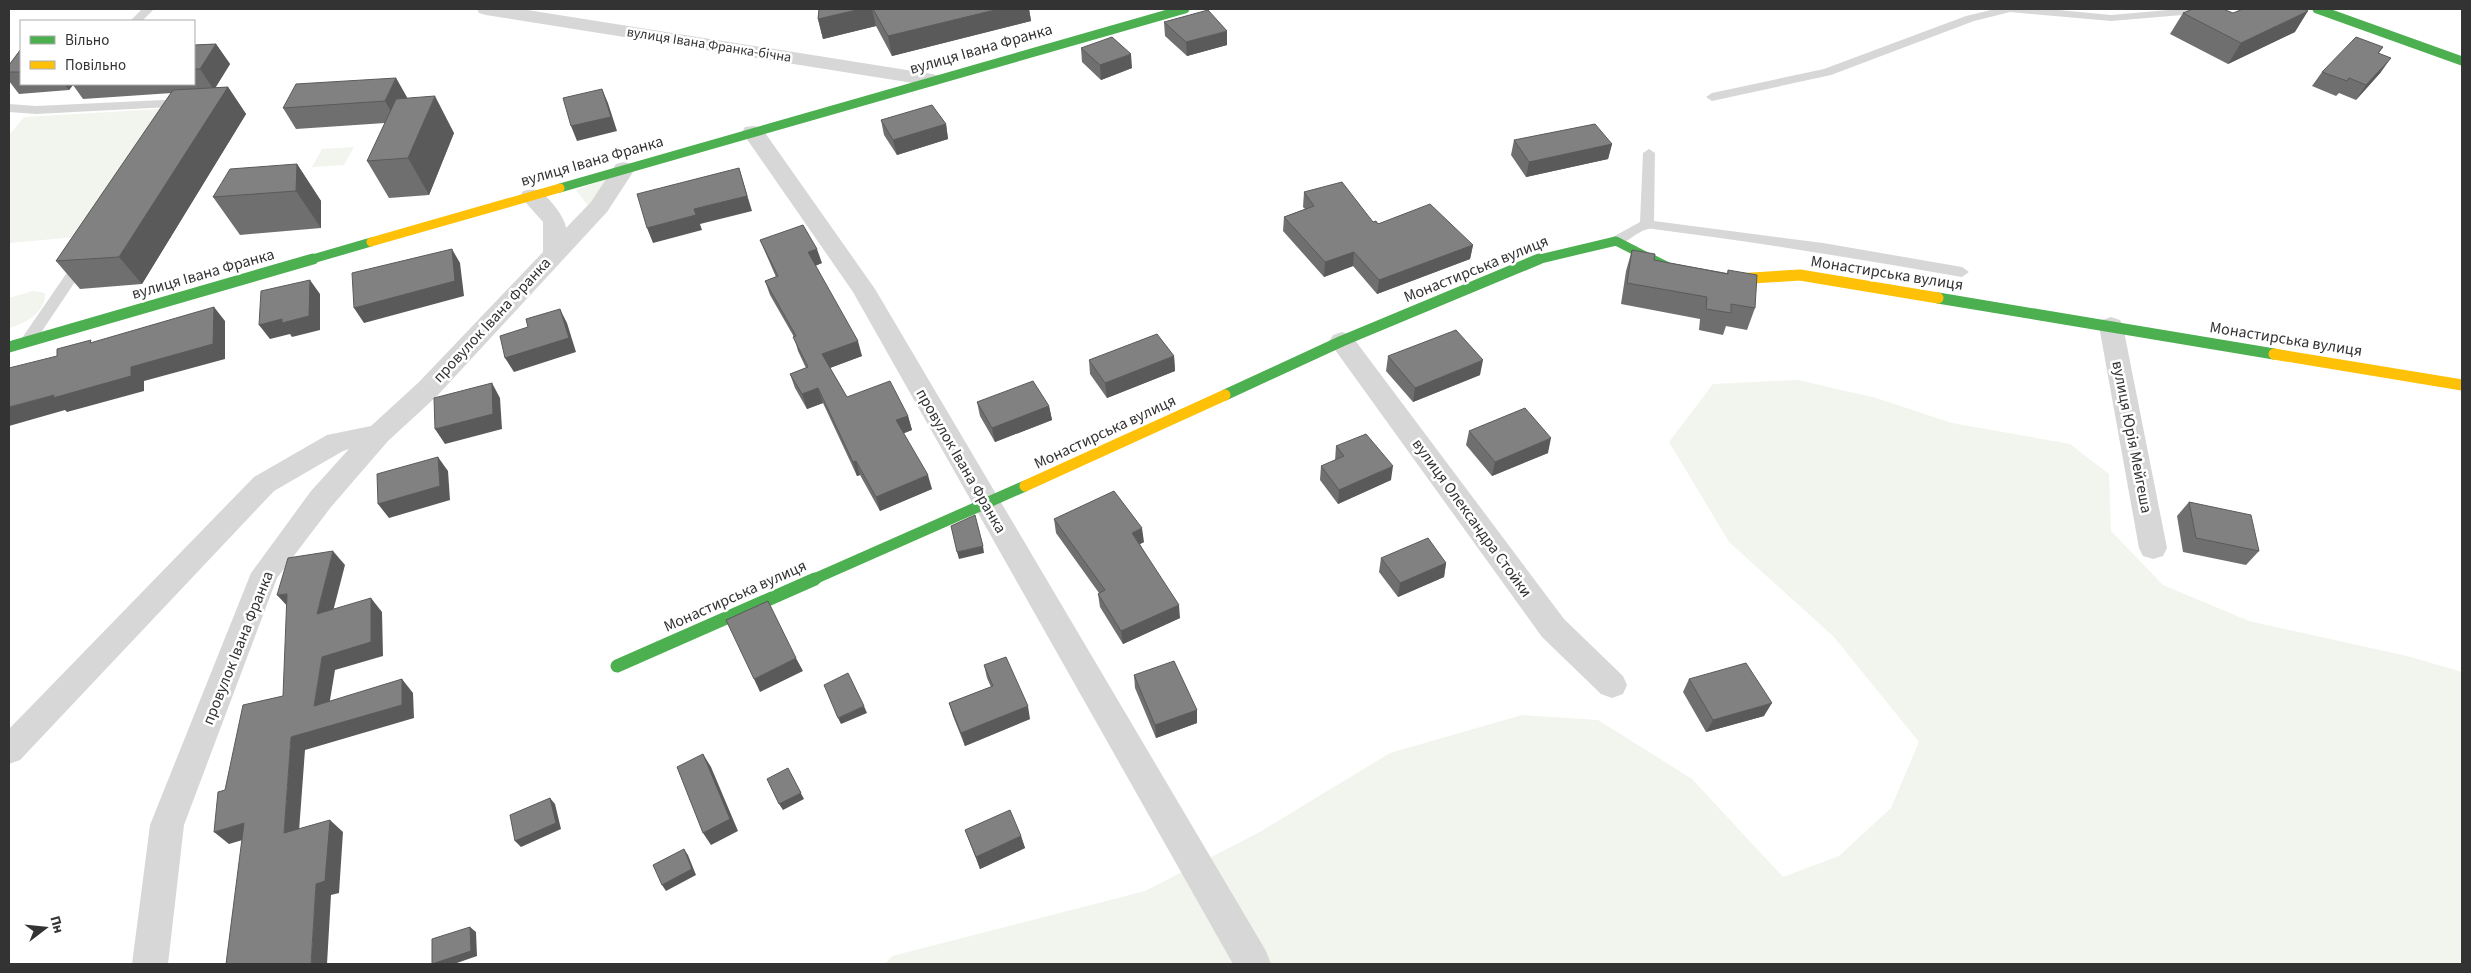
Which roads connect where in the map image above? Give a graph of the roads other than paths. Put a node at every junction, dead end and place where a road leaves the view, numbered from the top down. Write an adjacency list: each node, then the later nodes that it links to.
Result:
1 (148, 9): 8 (lane)
2 (486, 9): 10 (street, вулиця Івана Франка-бічна)
3 (1185, 9): 10 (street, вулиця Івана Франка)
4 (2008, 9): 11 (lane)
5 (2013, 9): 6 (lane)
6 (2218, 9)
7 (2317, 9): 9 (street)
8 (137, 20)
9 (2462, 61)
10 (932, 80): 14 (street, вулиця Івана Франка)
11 (1712, 98)
12 (9, 108): 13 (lane)
13 (176, 119)
14 (753, 132): 16 (street, вулиця Івана Франка); 31 (street, провулок Івана Франка)
15 (1649, 153): 18 (lane)
16 (624, 169): 17 (street, вулиця Івана Франка); 21 (street, провулок Івана Франка)
17 (532, 196): 21 (street, провулок Івана Франка); 27 (street, вулиця Івана Франка)
18 (1647, 224): 19 (lane); 23 (lane)
19 (1616, 241): 22 (street); 26 (street, Монастирська вулиця)
20 (91, 246): 27 (lane)
21 (555, 254): 30 (street, провулок Івана Франка)
22 (1677, 272)
23 (1962, 272)
24 (1704, 281): 25 (street, Монастирська вулиця)
25 (2111, 326): 29 (street, Монастирська вулиця); 32 (street, вулиця Юрія Мейгеша)
26 (1342, 341): 31 (street, Монастирська вулиця); 34 (street, вулиця Олександра Стойки)
27 (28, 342): 28 (street, вулиця Івана Франка)
28 (9, 347)
29 (2462, 385)
30 (378, 434): 35 (street); 36 (street, провулок Івана Франка)
31 (986, 504): 33 (street, Монастирська вулиця); 37 (street, провулок Івана Франка)
32 (2153, 548)
33 (617, 666)
34 (1612, 685)
35 (9, 750)
36 (150, 964)
37 (1253, 964)

